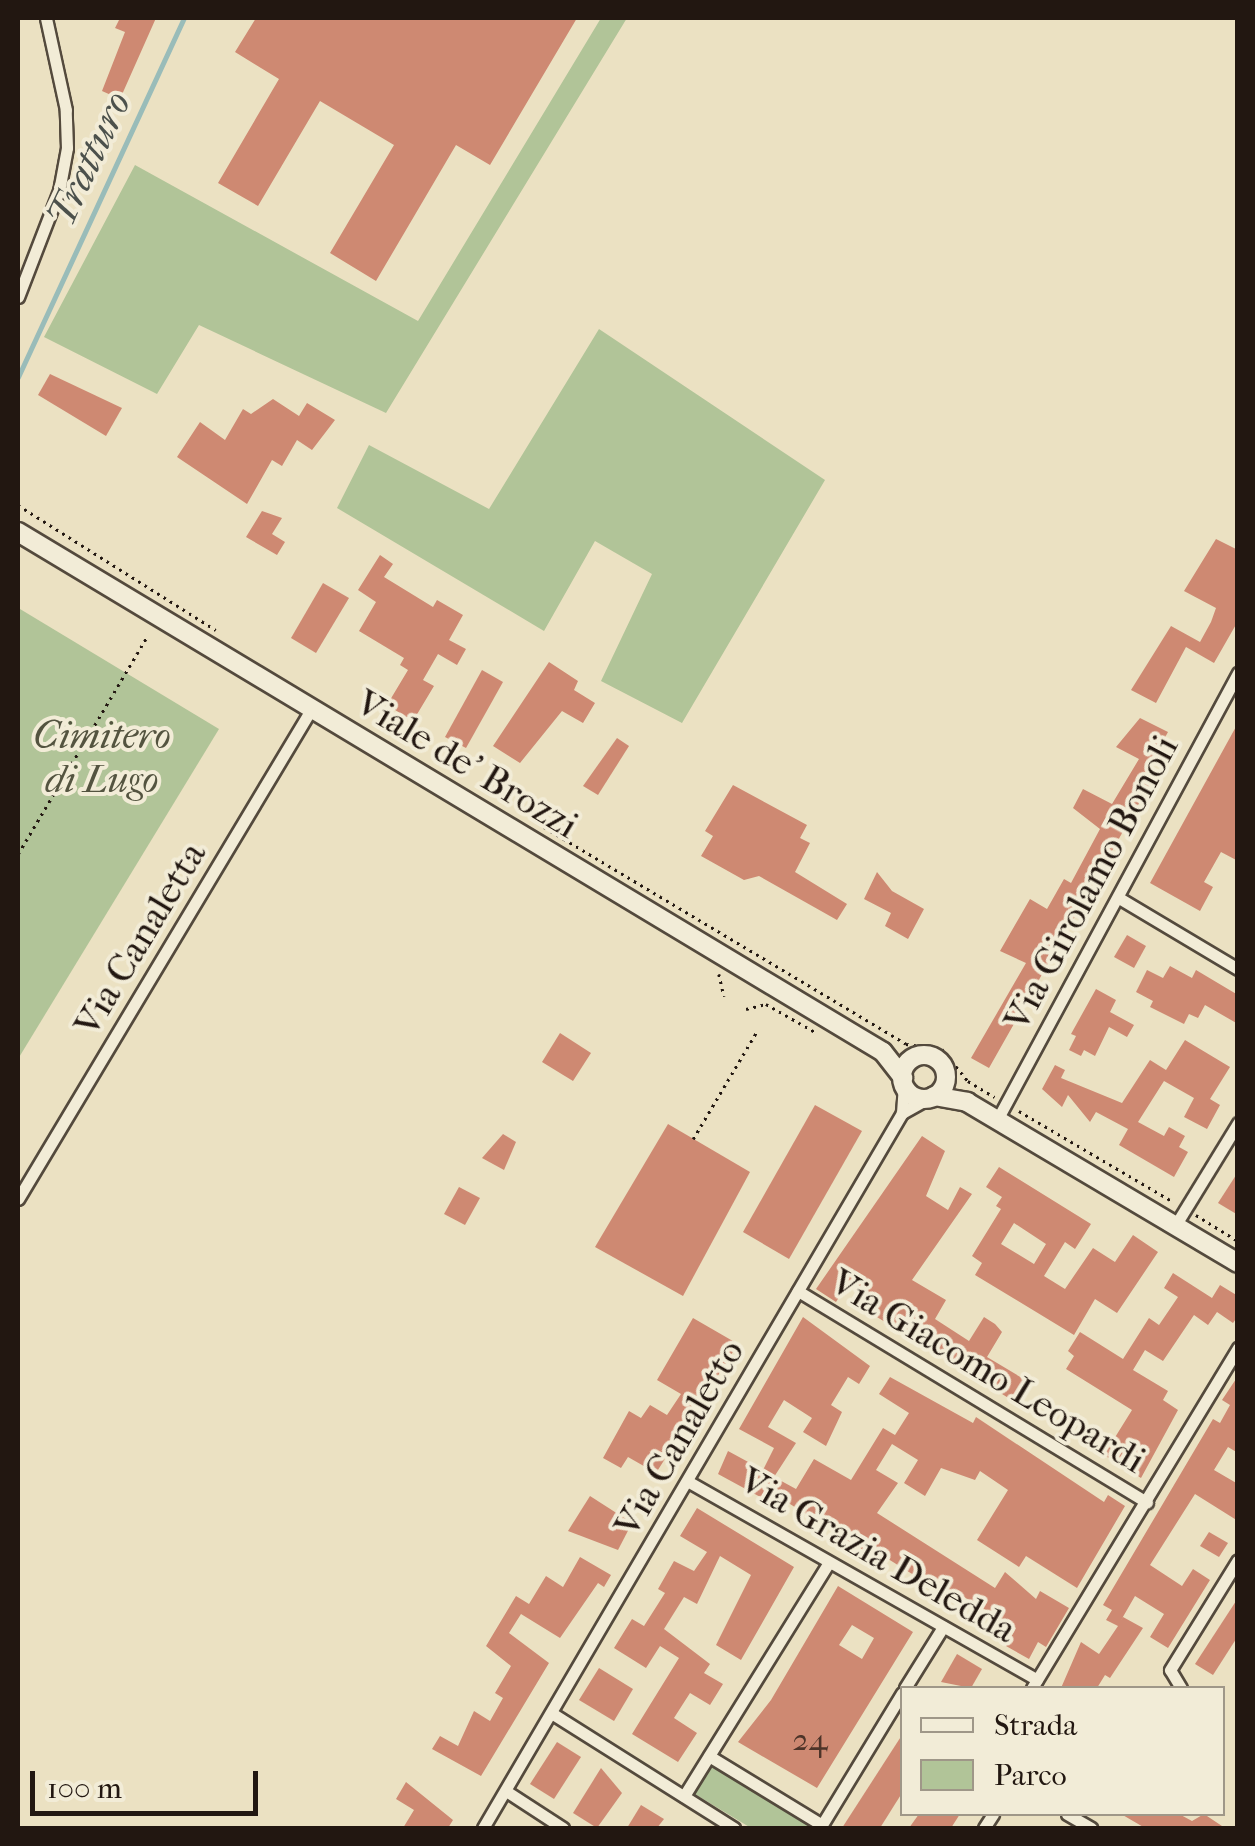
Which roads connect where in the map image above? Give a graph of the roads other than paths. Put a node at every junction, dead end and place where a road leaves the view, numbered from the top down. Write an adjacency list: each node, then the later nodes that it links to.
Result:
1 (46, 18): 2 (street)
2 (18, 297)
3 (18, 532): 5 (street, Viale de' Brozzi)
4 (1238, 673): 6 (street, Via Girolamo Bonoli)
5 (312, 708): 8 (street, Viale de' Brozzi); 17 (street, Via Canaletta)
6 (1118, 898): 7 (street); 14 (street, Via Girolamo Bonoli)
7 (1238, 970)
8 (883, 1052): 9 (street, Viale de' Brozzi); 11 (street, Viale de' Brozzi)
9 (918, 1056): 10 (street, Viale de' Brozzi); 11 (street)
10 (946, 1072): 12 (street); 13 (street, Viale de' Brozzi)
11 (903, 1081): 12 (street, Viale de' Brozzi); 15 (street, Via Canaletto)
12 (931, 1098): 13 (street, Viale de' Brozzi); 15 (street)
13 (966, 1102): 14 (street, Viale de' Brozzi)
14 (1002, 1112): 18 (street, Viale de' Brozzi)
15 (902, 1113): 20 (street, Via Canaletto)
16 (1238, 1123): 18 (street)
17 (18, 1200)
18 (1175, 1226): 19 (street, Viale de' Brozzi)
19 (1238, 1263)
20 (798, 1292): 22 (street, Via Canaletto); 23 (street, Via Giacomo Leopardi)
21 (1238, 1348): 23 (street)
22 (689, 1482): 25 (street, Via Grazia Deledda); 31 (street, Via Canaletto)
23 (1147, 1502): 27 (street)
24 (1238, 1560): 29 (street)
25 (829, 1562): 26 (street, Via Grazia Deledda); 32 (street)
26 (943, 1627): 27 (street, Via Grazia Deledda); 28 (street)
27 (1035, 1684)
28 (907, 1686)
29 (1178, 1686)
30 (900, 1698): 35 (street)
31 (553, 1714): 33 (street, Via Canaletto); 34 (street)
32 (709, 1756): 34 (street); 35 (street)
33 (506, 1791): 36 (street, Via Canaletto); 37 (street)
34 (684, 1796): 38 (street)
35 (821, 1827)
36 (482, 1828)
37 (563, 1828)
38 (734, 1828)

